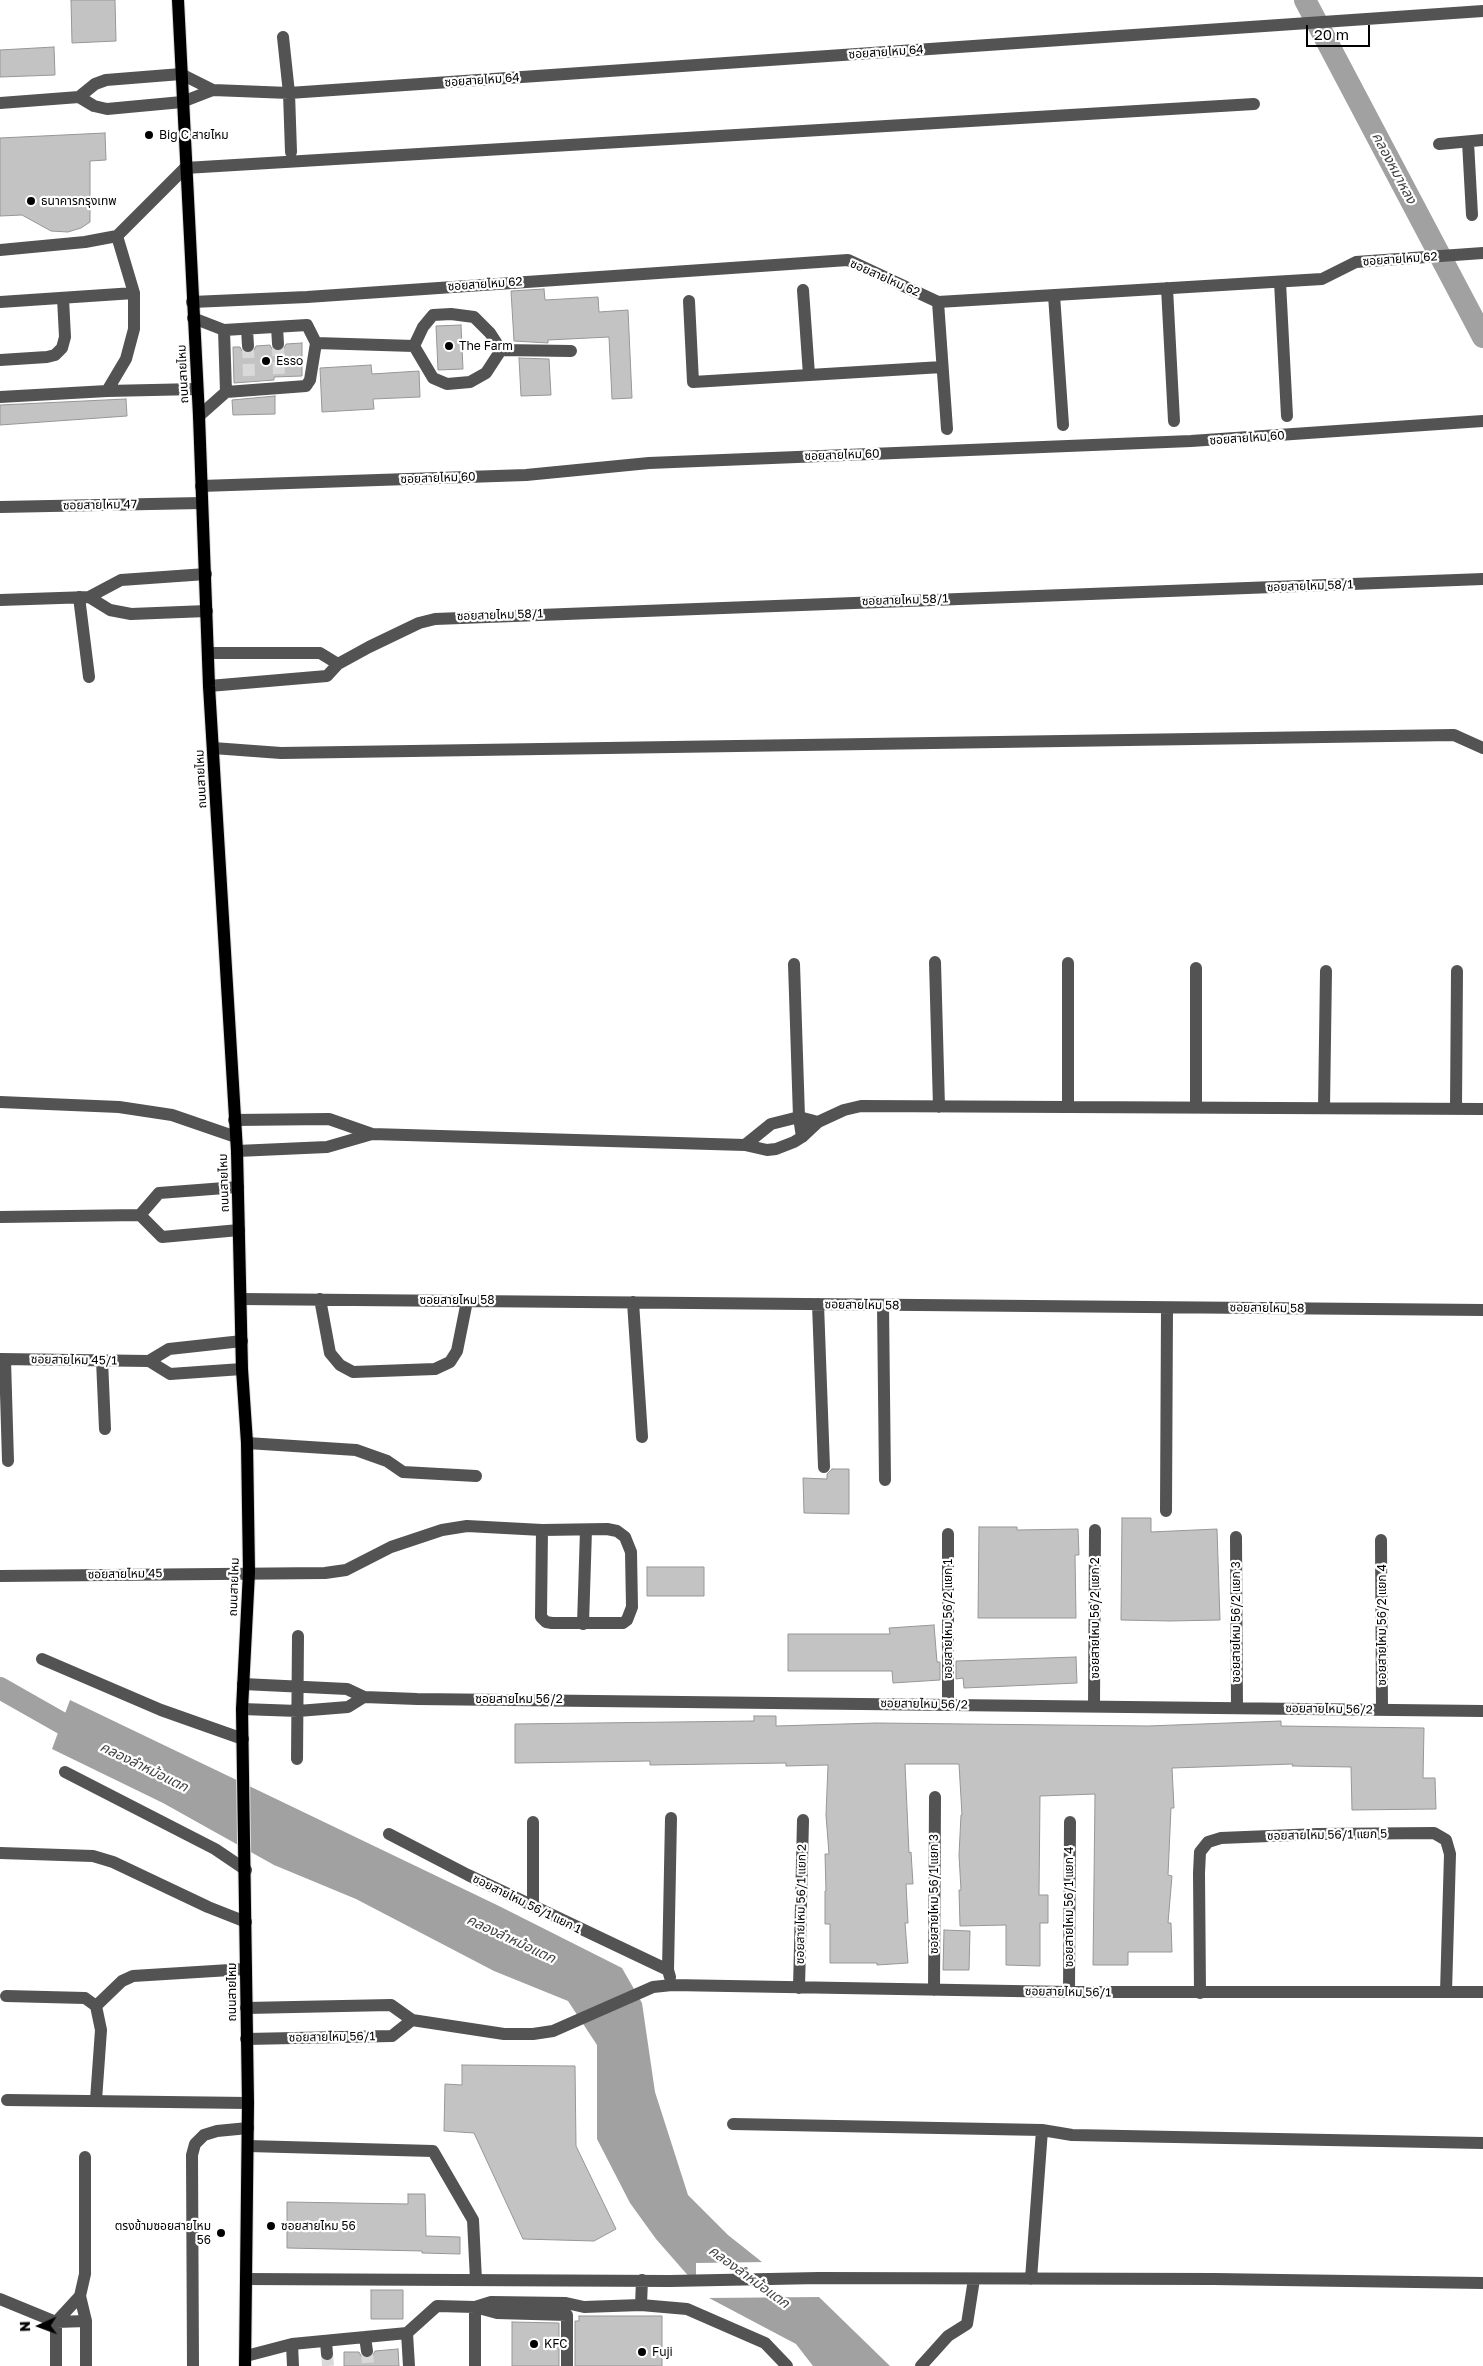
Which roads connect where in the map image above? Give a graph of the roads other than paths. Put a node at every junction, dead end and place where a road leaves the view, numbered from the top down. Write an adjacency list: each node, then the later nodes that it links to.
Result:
1 (178, 0): 4 (main road, ถนนสายไหม)
2 (1483, 11): 6 (street, ซอยสายไหม 64)
3 (283, 37): 6 (street)
4 (181, 74): 5 (street); 7 (street); 9 (main road, ถนนสายไหม)
5 (213, 90): 6 (street, ซอยสายไหม 64); 9 (street)
6 (289, 93): 14 (street)
7 (79, 97): 8 (street); 9 (street)
8 (0, 102)
9 (182, 102): 15 (main road, ถนนสายไหม)
10 (1254, 104): 15 (street)
11 (1483, 140): 12 (street)
12 (1468, 142): 13 (street); 16 (street)
13 (1439, 144)
14 (291, 152)
15 (185, 168): 17 (street); 28 (main road, ถนนสายไหม)
16 (1472, 215)
17 (117, 236): 18 (street); 23 (street)
18 (0, 250)
19 (1483, 253): 20 (street, ซอยสายไหม 62)
20 (1280, 282): 21 (street, ซอยสายไหม 62); 48 (street)
21 (1167, 288): 24 (street, ซอยสายไหม 62); 49 (street)
22 (804, 290): 42 (street)
23 (134, 293): 25 (street); 44 (street)
24 (1054, 295): 29 (street, ซอยสายไหม 62); 51 (street)
25 (62, 298): 27 (street); 40 (street)
26 (689, 301): 42 (street)
27 (0, 302)
28 (192, 302): 29 (street, ซอยสายไหม 62); 30 (main road, ถนนสายไหม)
29 (938, 302): 41 (street)
30 (194, 318): 33 (street); 43 (main road, ถนนสายไหม)
31 (277, 327): 32 (street); 34 (street); 35 (street)
32 (247, 329): 33 (street); 36 (street)
33 (224, 330): 45 (street)
34 (316, 343): 37 (street); 45 (street)
35 (278, 344)
36 (248, 346)
37 (414, 346): 38 (street); 38 (street)
38 (502, 350): 39 (street)
39 (571, 351)
40 (0, 360)
41 (942, 366): 42 (street); 52 (street)
42 (809, 375)
43 (197, 389): 44 (street); 47 (main road, ถนนสายไหม)
44 (107, 391): 46 (street)
45 (226, 392): 47 (street)
46 (0, 397)
47 (199, 416): 53 (main road, ถนนสายไหม)
48 (1287, 416)
49 (1174, 421)
50 (1483, 421): 53 (street, ซอยสายไหม 60)
51 (1063, 425)
52 (947, 429)
53 (201, 486): 54 (main road, ถนนสายไหม)
54 (201, 503): 55 (street, ซอยสายไหม 47); 56 (main road, ถนนสายไหม)
55 (0, 507)
56 (206, 574): 58 (street); 60 (main road, ถนนสายไหม)
57 (1483, 579): 62 (street, ซอยสายไหม 58/1)
58 (84, 598): 59 (street); 60 (street); 63 (street)
59 (0, 600)
60 (207, 610): 61 (main road, ถนนสายไหม)
61 (208, 653): 62 (street); 64 (main road, ถนนสายไหม)
62 (338, 664): 64 (street, ซอยสายไหม 58/1)
63 (89, 677)
64 (210, 686): 65 (main road, ถนนสายไหม)
65 (213, 748): 66 (street); 81 (main road, ถนนสายไหม)
66 (1483, 748)
67 (935, 962): 74 (street)
68 (794, 964): 80 (street)
69 (1068, 964): 75 (street)
70 (1196, 968): 76 (street)
71 (1326, 971): 77 (street)
72 (1457, 971): 78 (street)
73 (0, 1102): 84 (street)
74 (939, 1106): 75 (street); 82 (street)
75 (1068, 1106): 76 (street)
76 (1196, 1107): 77 (street)
77 (1324, 1108): 78 (street)
78 (1456, 1109): 79 (street)
79 (1483, 1109)
80 (798, 1117): 82 (street); 85 (street); 86 (street)
81 (234, 1120): 83 (street); 84 (main road, ถนนสายไหม)
82 (818, 1122): 85 (street)
83 (372, 1134): 86 (street); 87 (street)
84 (236, 1137): 87 (main road, ถนนสายไหม)
85 (802, 1137): 86 (street)
86 (745, 1145)
87 (237, 1151): 88 (main road, ถนนสายไหม)
88 (238, 1187): 89 (street); 91 (main road, ถนนสายไหม)
89 (140, 1215): 90 (street); 91 (street)
90 (0, 1217)
91 (239, 1230): 92 (main road, ถนนสายไหม)
92 (241, 1299): 93 (street, ซอยสายไหม 58); 100 (main road, ถนนสายไหม)
93 (320, 1299): 94 (street, ซอยสายไหม 58); 94 (street)
94 (467, 1301): 95 (street, ซอยสายไหม 58)
95 (633, 1302): 96 (street, ซอยสายไหม 58); 106 (street)
96 (818, 1304): 97 (street, ซอยสายไหม 58); 109 (street)
97 (883, 1305): 98 (street, ซอยสายไหม 58); 111 (street)
98 (1167, 1308): 99 (street, ซอยสายไหม 58); 112 (street)
99 (1483, 1310)
100 (242, 1341): 103 (street); 104 (main road, ถนนสายไหม)
101 (2, 1360): 102 (street, ซอยสายไหม 45/1); 108 (street)
102 (102, 1360): 103 (street, ซอยสายไหม 45/1); 105 (street)
103 (149, 1361): 104 (street)
104 (242, 1369): 107 (main road, ถนนสายไหม)
105 (105, 1429)
106 (642, 1437)
107 (247, 1443): 110 (street); 119 (main road, ถนนสายไหม)
108 (8, 1461)
109 (824, 1467)
110 (476, 1476)
111 (885, 1480)
112 (1166, 1511)
113 (542, 1530): 114 (street, ซอยสายไหม 45); 119 (street, ซอยสายไหม 45); 121 (street)
114 (586, 1530): 121 (street); 121 (street, ซอยสายไหม 45)
115 (1095, 1530): 128 (street, ซอยสายไหม 56/2 แยก 2)
116 (948, 1534): 127 (street, ซอยสายไหม 56/2 แยก 1)
117 (1236, 1537): 129 (street, ซอยสายไหม 56/2 แยก 3)
118 (1381, 1540): 131 (street, ซอยสายไหม 56/2 แยก 4)
119 (249, 1572): 120 (street, ซอยสายไหม 45); 124 (main road, ถนนสายไหม)
120 (0, 1576)
121 (582, 1624)
122 (298, 1636): 125 (street)
123 (42, 1659): 134 (street)
124 (243, 1684): 125 (street, ซอยสายไหม 56/2); 130 (main road, ถนนสายไหม)
125 (299, 1686): 126 (street, ซอยสายไหม 56/2); 132 (street)
126 (364, 1697): 127 (street, ซอยสายไหม 56/2); 132 (street, ซอยสายไหม 56/2)
127 (948, 1704): 128 (street, ซอยสายไหม 56/2)
128 (1094, 1706): 129 (street, ซอยสายไหม 56/2)
129 (1237, 1708): 131 (street, ซอยสายไหม 56/2)
130 (242, 1709): 132 (street, ซอยสายไหม 56/2); 134 (main road, ถนนสายไหม)
131 (1382, 1710): 133 (street, ซอยสายไหม 56/2)
132 (298, 1711): 135 (street)
133 (1483, 1711)
134 (243, 1739): 144 (main road, ถนนสายไหม)
135 (297, 1759)
136 (65, 1772): 144 (street)
137 (935, 1797): 151 (street, ซอยสายไหม 56/1 แยก 3)
138 (671, 1818): 148 (street)
139 (803, 1820): 150 (street, ซอยสายไหม 56/1 แยก 2)
140 (533, 1822): 145 (street)
141 (1070, 1822): 152 (street, ซอยสายไหม 56/1 แยก 4)
142 (389, 1834): 145 (street, ซอยสายไหม 56/1 แยก 1)
143 (0, 1854): 146 (street)
144 (246, 1864): 146 (main road, ถนนสายไหม)
145 (533, 1906): 148 (street, ซอยสายไหม 56/1 แยก 1)
146 (246, 1922): 147 (main road, ถนนสายไหม)
147 (246, 1968): 157 (street); 158 (main road, ถนนสายไหม)
148 (668, 1970): 149 (street)
149 (672, 1985): 150 (street, ซอยสายไหม 56/1); 159 (street, ซอยสายไหม 56/1)
150 (799, 1988): 151 (street, ซอยสายไหม 56/1)
151 (934, 1990): 152 (street, ซอยสายไหม 56/1)
152 (1069, 1992): 155 (street, ซอยสายไหม 56/1)
153 (1446, 1992): 154 (street, ซอยสายไหม 56/1); 155 (street, ซอยสายไหม 56/1); 155 (street, ซอยสายไหม 56/1 แยก 5)
154 (1483, 1992)
155 (1200, 1993)
156 (6, 1996): 157 (street)
157 (96, 2006): 162 (street)
158 (246, 2008): 159 (street); 160 (main road, ถนนสายไหม)
159 (412, 2020): 160 (street, ซอยสายไหม 56/1)
160 (246, 2039): 163 (main road, ถนนสายไหม)
161 (7, 2100): 162 (street)
162 (96, 2100): 163 (street)
163 (248, 2103): 165 (main road, ถนนสายไหม)
164 (733, 2124): 166 (street)
165 (248, 2128): 168 (main road, ถนนสายไหม); 191 (street)
166 (1042, 2130): 167 (street); 172 (street)
167 (1483, 2143)
168 (248, 2146): 170 (main road, ถนนสายไหม); 173 (street)
169 (85, 2157): 176 (street)
170 (246, 2279): 173 (street); 188 (main road, ถนนสายไหม)
171 (974, 2279): 172 (street); 174 (street); 197 (street)
172 (1031, 2279): 175 (street)
173 (476, 2280): 174 (street)
174 (642, 2280): 178 (street)
175 (1483, 2283)
176 (80, 2296): 180 (street); 181 (street)
177 (0, 2299): 181 (street)
178 (641, 2305): 179 (street); 196 (street)
179 (475, 2307): 182 (street); 194 (street); 195 (street)
180 (86, 2321): 181 (street); 190 (street)
181 (56, 2322): 189 (street)
182 (407, 2334): 183 (street); 193 (street)
183 (365, 2337): 184 (street); 186 (street)
184 (326, 2341): 185 (street); 187 (street)
185 (292, 2344): 188 (street); 192 (street)
186 (366, 2351)
187 (327, 2354)
188 (246, 2361)
189 (56, 2366)
190 (86, 2366)
191 (193, 2366)
192 (293, 2366)
193 (409, 2366)
194 (474, 2366)
195 (566, 2366)
196 (786, 2366)
197 (921, 2366)

